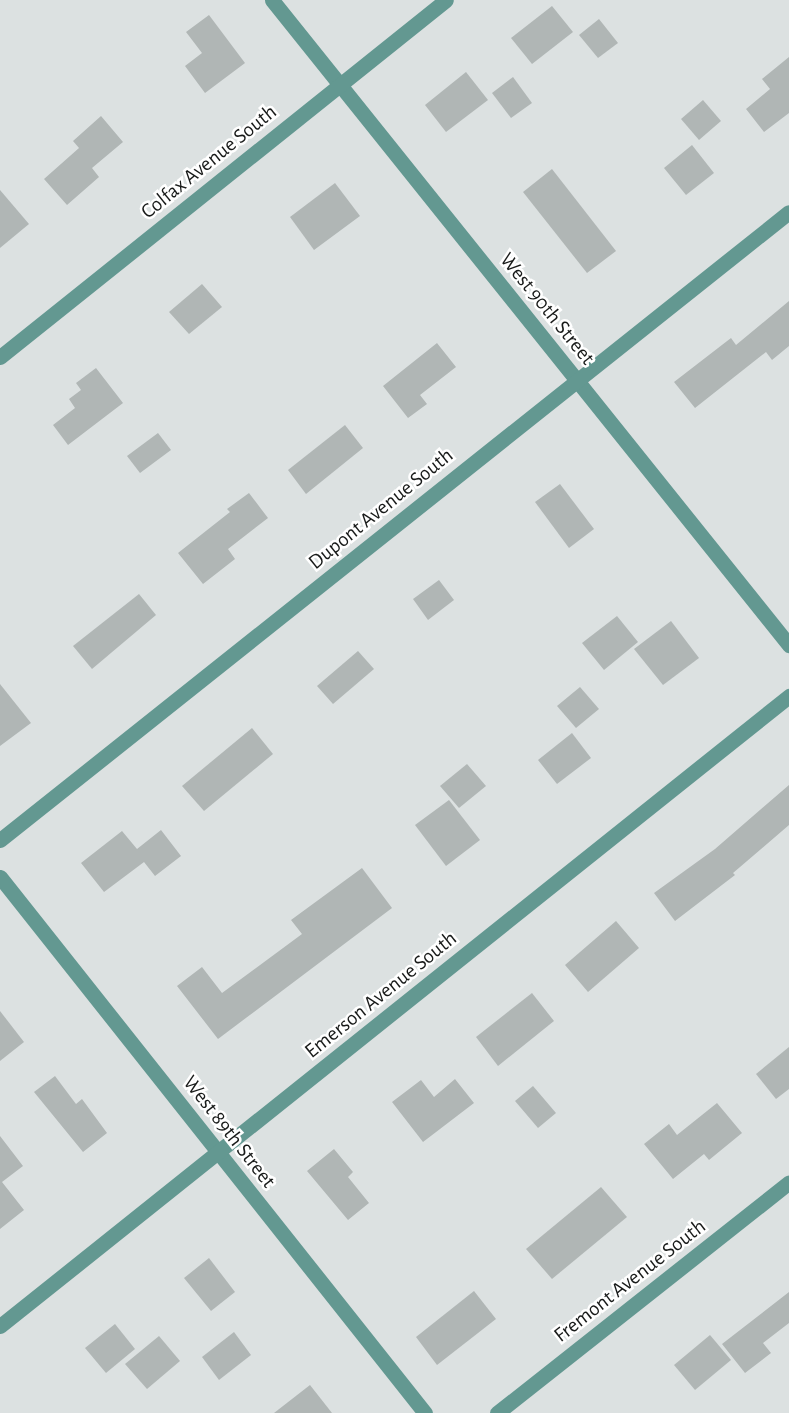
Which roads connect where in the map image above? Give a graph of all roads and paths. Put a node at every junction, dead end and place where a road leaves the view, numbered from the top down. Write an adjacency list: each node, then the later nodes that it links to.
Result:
1 (272, 0): 3 (street, West 90th Street)
2 (446, 0): 3 (street, Colfax Avenue South)
3 (340, 84): 5 (street, Colfax Avenue South); 6 (street, West 90th Street)
4 (789, 212): 6 (street, Dupont Avenue South)
5 (0, 357)
6 (577, 381): 7 (street, West 90th Street); 9 (street, Dupont Avenue South)
7 (789, 645)
8 (789, 696): 11 (street, Emerson Avenue South)
9 (0, 840)
10 (0, 877): 11 (street, West 89th Street)
11 (218, 1152): 13 (street, Emerson Avenue South); 14 (street, West 89th Street)
12 (789, 1182): 15 (street, Fremont Avenue South)
13 (0, 1326)
14 (426, 1413)
15 (497, 1413)

